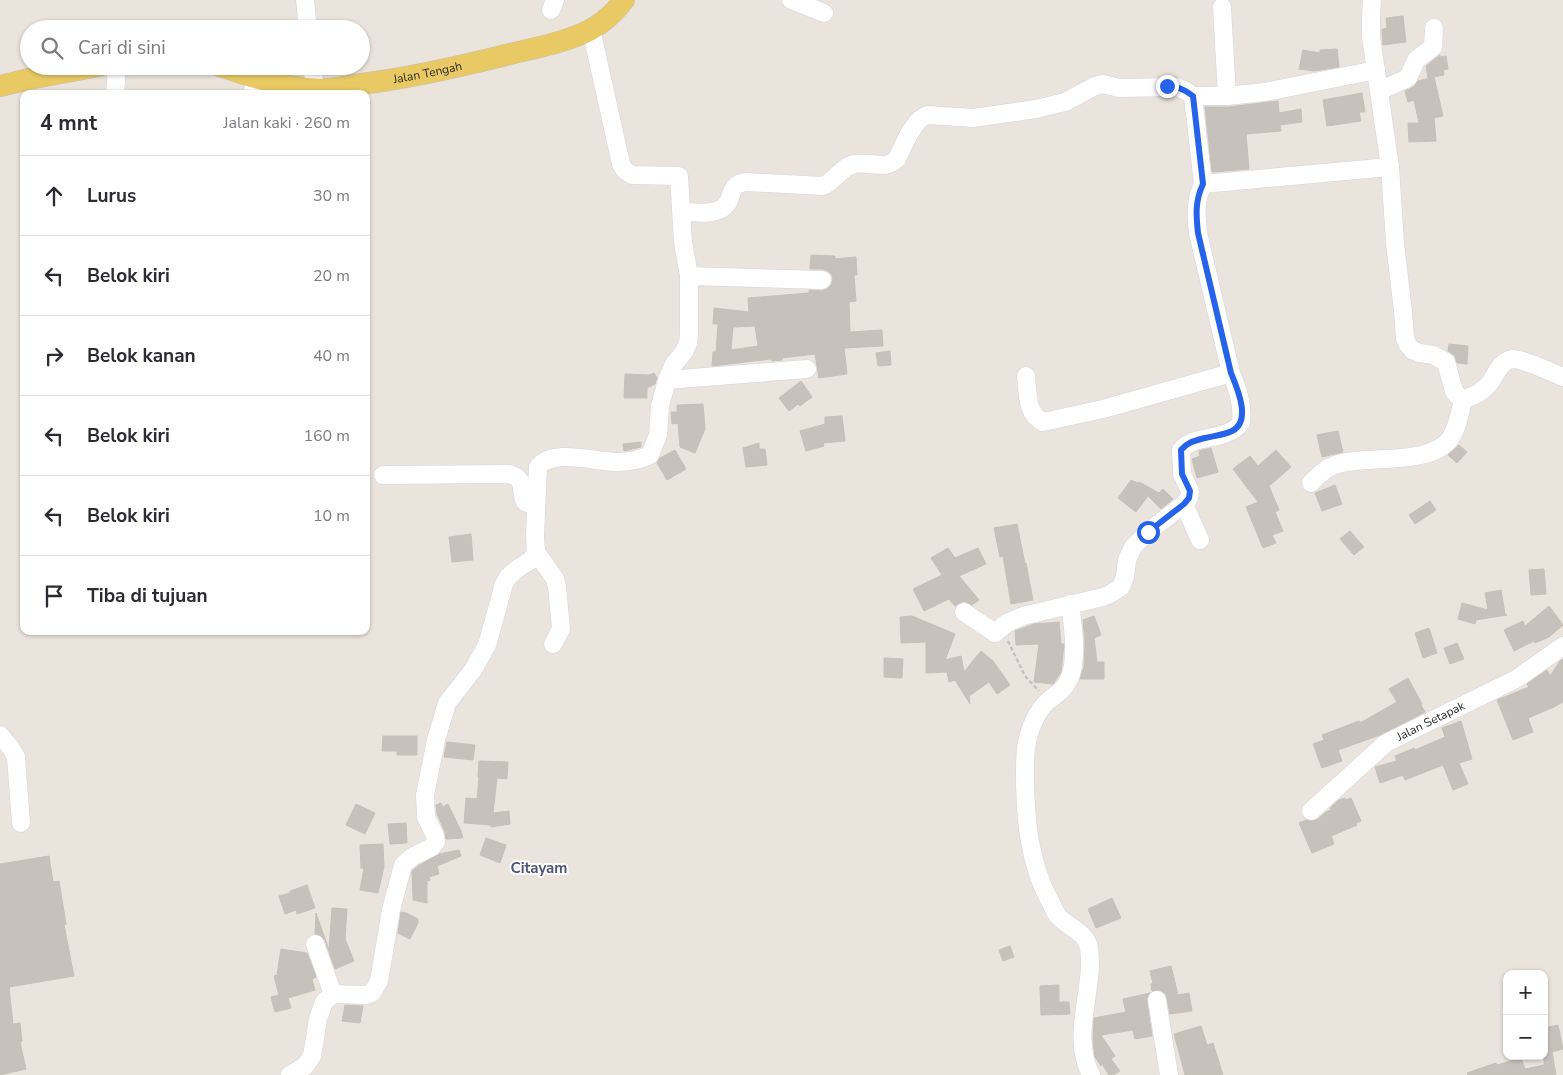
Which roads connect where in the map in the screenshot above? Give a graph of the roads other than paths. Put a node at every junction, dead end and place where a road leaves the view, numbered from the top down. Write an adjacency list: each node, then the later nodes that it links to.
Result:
1 (305, 0): 7 (street)
2 (624, 0): 9 (main road, Jalan Tengah)
3 (791, 0): 6 (street)
4 (1372, 0): 10 (street)
5 (1222, 7): 21 (street)
6 (824, 13)
7 (307, 20)
8 (1434, 28): 19 (street)
9 (591, 30): 17 (main road, Jalan Tengah); 24 (street)
10 (1376, 70): 19 (street); 21 (street)
11 (48, 75): 15 (main road)
12 (116, 75): 18 (street)
13 (235, 75): 16 (main road, Jalan Tengah)
14 (313, 75): 17 (street)
15 (0, 86)
16 (254, 86): 17 (main road, Jalan Tengah)
17 (315, 88)
18 (115, 90)
19 (1379, 91): 22 (street)
20 (1193, 96): 21 (street); 23 (street); 24 (street)
21 (1227, 96)
22 (1390, 167): 23 (street); 32 (street)
23 (1203, 184): 28 (street)
24 (682, 212): 25 (street)
25 (689, 276): 26 (street); 31 (street)
26 (822, 280)
27 (807, 369): 31 (street)
28 (1231, 373): 29 (street); 35 (street)
29 (1026, 376)
30 (1563, 377): 32 (street)
31 (667, 380): 36 (street)
32 (1463, 399): 34 (street)
33 (383, 475): 36 (street)
34 (1311, 483)
35 (1184, 504): 37 (street); 39 (street)
36 (536, 506): 38 (street)
37 (1200, 540)
38 (536, 552): 41 (street); 47 (street)
39 (1070, 604): 40 (street); 50 (street)
40 (964, 612)
41 (553, 644)
42 (1563, 646): 44 (street, Jalan Setapak)
43 (0, 735): 45 (street)
44 (1311, 811)
45 (21, 823)
46 (315, 944): 47 (street)
47 (333, 994): 49 (street)
48 (1157, 1000): 51 (street)
49 (290, 1075)
50 (1091, 1075)
51 (1168, 1075)

